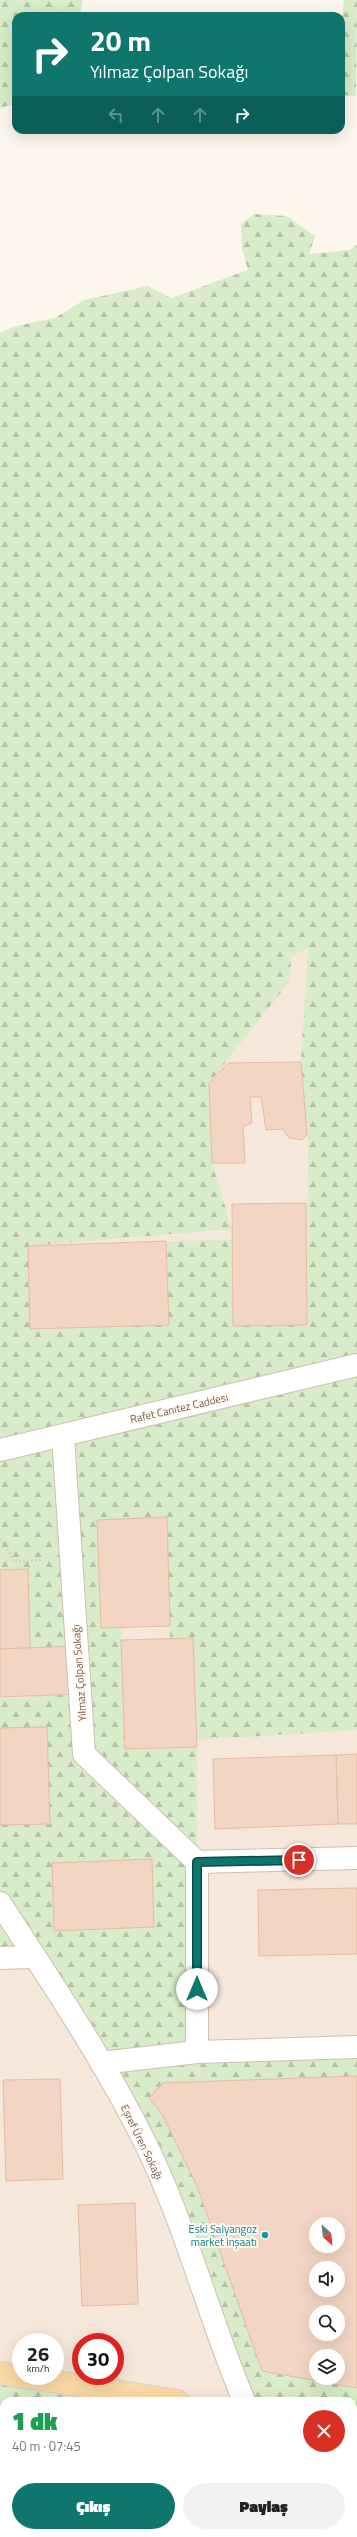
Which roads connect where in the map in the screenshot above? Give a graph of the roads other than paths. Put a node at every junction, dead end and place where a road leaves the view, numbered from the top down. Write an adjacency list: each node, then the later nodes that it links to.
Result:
1 (357, 1365): 2 (street, Rafet Canıtez Caddesi)
2 (63, 1436): 3 (street, Rafet Canıtez Caddesi); 5 (street, Yılmaz Çolpan Sokağı)
3 (0, 1450)
4 (357, 1858): 5 (street)
5 (197, 1862): 10 (street)
6 (0, 1904): 7 (street, Eşref Üren Sokağı)
7 (35, 1957): 8 (street); 11 (street, Eşref Üren Sokağı)
8 (0, 1958)
9 (357, 2048): 10 (street)
10 (197, 2052): 11 (street)
11 (101, 2063): 14 (street, Eşref Üren Sokağı)
12 (0, 2373): 13 (main road)
13 (153, 2397)
14 (242, 2397)

